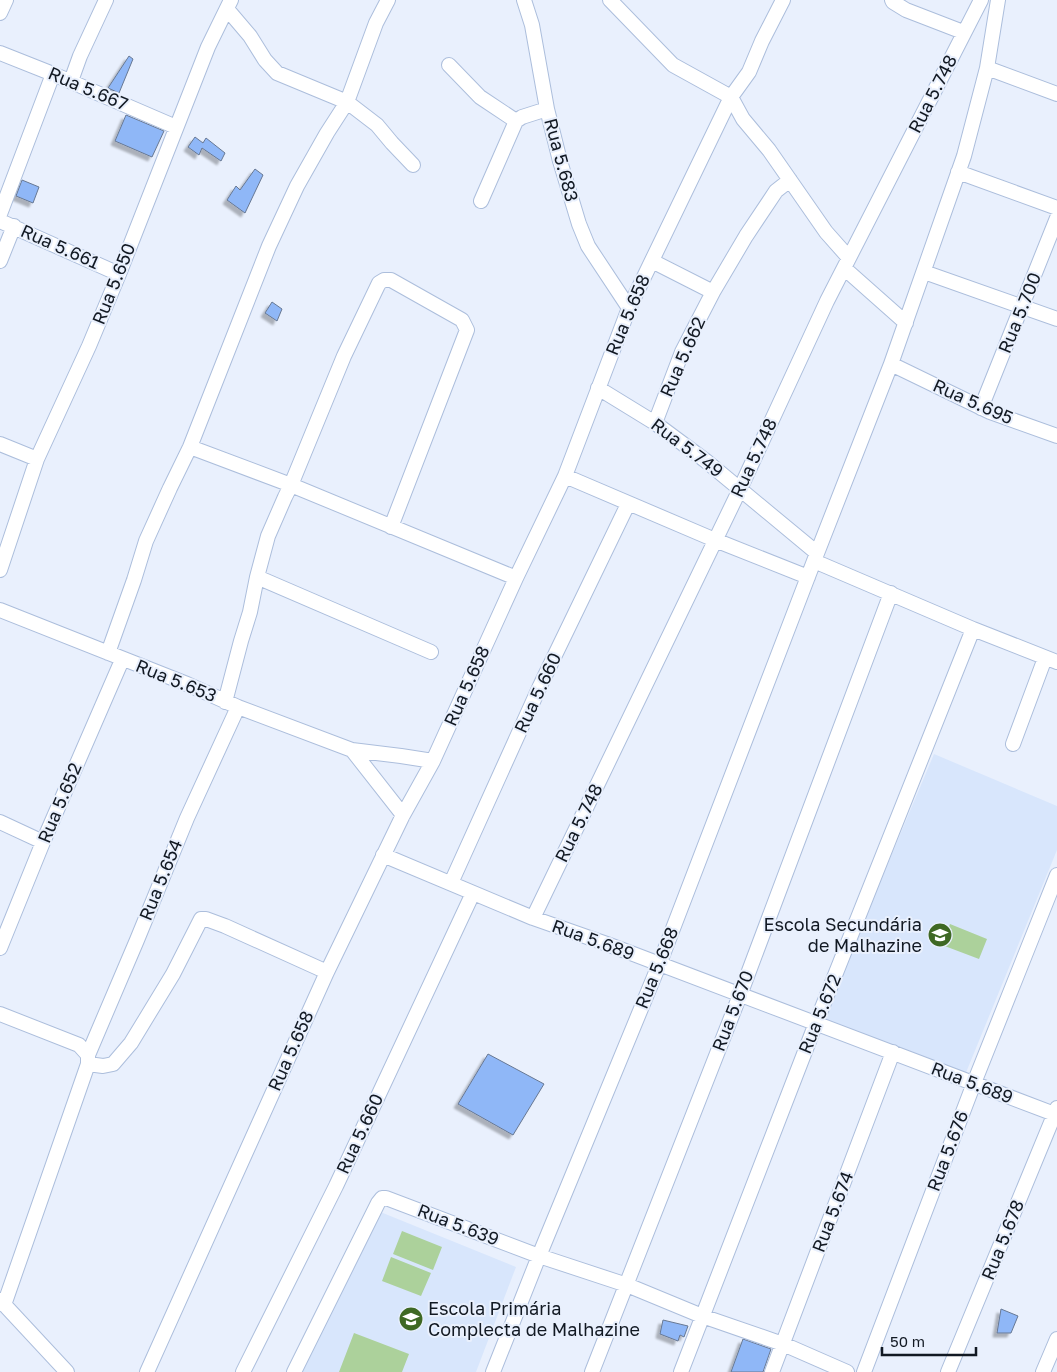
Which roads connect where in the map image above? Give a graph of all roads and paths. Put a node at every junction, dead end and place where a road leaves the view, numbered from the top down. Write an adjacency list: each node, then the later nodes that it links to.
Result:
1 (6, 0): 11 (street)
2 (106, 0): 17 (street)
3 (388, 0): 20 (street)
4 (524, 0): 21 (street, Rua 5.683)
5 (610, 0): 19 (street)
6 (783, 0): 19 (street, Rua 5.658)
7 (892, 0): 12 (street)
8 (980, 0): 12 (street, Rua 5.748)
9 (998, 0): 15 (street, Rua 5.748)
10 (229, 5): 20 (street); 23 (street, Rua 5.650)
11 (0, 13)
12 (963, 32): 35 (street, Rua 5.748)
13 (0, 52): 16 (street, Rua 5.667)
14 (449, 65): 22 (street)
15 (987, 68): 18 (street); 25 (street, Rua 5.748)
16 (53, 74): 17 (street, Rua 5.667); 29 (street)
17 (71, 82): 23 (street, Rua 5.667)
18 (1057, 94)
19 (731, 97): 26 (street); 34 (street, Rua 5.658)
20 (347, 102): 24 (street); 49 (street)
21 (547, 109): 22 (street); 40 (street, Rua 5.683)
22 (516, 121): 27 (street)
23 (176, 127): 37 (street, Rua 5.650)
24 (413, 165)
25 (958, 172): 28 (street); 36 (street, Rua 5.748)
26 (790, 180): 35 (street); 38 (street, Rua 5.662)
27 (481, 200)
28 (1057, 208)
29 (0, 214)
30 (1057, 218): 39 (street, Rua 5.700)
31 (0, 221): 32 (street, Rua 5.661)
32 (14, 226): 33 (street); 37 (street, Rua 5.661)
33 (0, 261)
34 (652, 261): 38 (street); 40 (street, Rua 5.658)
35 (847, 263): 42 (street); 53 (street, Rua 5.748)
36 (924, 272): 39 (street); 42 (street, Rua 5.748)
37 (120, 274): 50 (street, Rua 5.650)
38 (713, 292): 46 (street, Rua 5.662)
39 (1023, 306): 41 (street); 45 (street, Rua 5.700)
40 (629, 308): 44 (street, Rua 5.658)
41 (1057, 319)
42 (906, 323): 43 (street, Rua 5.748)
43 (891, 364): 45 (street, Rua 5.695); 57 (street, Rua 5.748)
44 (598, 388): 46 (street, Rua 5.749); 51 (street, Rua 5.658)
45 (982, 408): 47 (street, Rua 5.695)
46 (655, 423): 53 (street, Rua 5.749)
47 (1057, 436)
48 (0, 444): 50 (street)
49 (190, 447): 52 (street); 66 (street)
50 (37, 460): 58 (street, Rua 5.650)
51 (565, 476): 54 (street); 61 (street, Rua 5.658)
52 (291, 485): 55 (street); 55 (street, Rua 5.654); 59 (street, Rua 5.654)
53 (740, 489): 56 (street, Rua 5.748); 57 (street, Rua 5.749)
54 (628, 504): 56 (street); 78 (street, Rua 5.660)
55 (391, 527): 61 (street)
56 (715, 540): 60 (street); 80 (street, Rua 5.748)
57 (815, 557): 60 (street, Rua 5.668); 62 (street, Rua 5.749)
58 (0, 570)
59 (257, 577): 65 (street); 69 (street, Rua 5.654)
60 (808, 577): 82 (street, Rua 5.668)
61 (516, 578): 72 (street, Rua 5.658)
62 (891, 593): 64 (street, Rua 5.749); 84 (street, Rua 5.670)
63 (0, 610): 66 (street, Rua 5.653)
64 (973, 629): 68 (street, Rua 5.749); 86 (street, Rua 5.672)
65 (431, 652)
66 (108, 653): 67 (street, Rua 5.653)
67 (122, 660): 69 (street, Rua 5.653); 75 (street, Rua 5.652)
68 (1051, 660): 70 (street)
69 (232, 704): 71 (street, Rua 5.653); 88 (street, Rua 5.654)
70 (1012, 744)
71 (352, 750): 72 (street, Rua 5.653); 73 (street)
72 (433, 762): 73 (street, Rua 5.658)
73 (403, 814): 76 (street, Rua 5.658)
74 (0, 822): 75 (street)
75 (43, 842): 81 (street, Rua 5.652)
76 (383, 855): 78 (street, Rua 5.689); 83 (street, Rua 5.658)
77 (1057, 876): 89 (street, Rua 5.676)
78 (451, 883): 79 (street, Rua 5.689)
79 (473, 893): 80 (street, Rua 5.689); 99 (street, Rua 5.660)
80 (533, 918): 82 (street, Rua 5.689)
81 (0, 948)
82 (660, 965): 84 (street, Rua 5.689); 91 (street, Rua 5.668)
83 (326, 972): 88 (street); 98 (street, Rua 5.658)
84 (740, 995): 86 (street, Rua 5.689); 92 (street, Rua 5.670)
85 (0, 1014): 88 (street)
86 (816, 1024): 87 (street, Rua 5.689); 94 (street, Rua 5.672)
87 (893, 1052): 89 (street, Rua 5.689); 96 (street, Rua 5.674)
88 (85, 1055): 93 (street, Rua 5.654)
89 (974, 1083): 90 (street, Rua 5.689); 106 (street, Rua 5.676)
90 (1056, 1113): 107 (street, Rua 5.678)
91 (538, 1256): 92 (street); 100 (street, Rua 5.639); 101 (street, Rua 5.668)
92 (627, 1285): 94 (street); 102 (street, Rua 5.670)
93 (2, 1302): 97 (street)
94 (702, 1316): 96 (street); 103 (street, Rua 5.672)
95 (1057, 1339): 108 (street)
96 (783, 1344): 104 (street, Rua 5.674); 105 (street)
97 (62, 1370)
98 (147, 1372)
99 (243, 1372)
100 (294, 1372)
101 (493, 1372)
102 (592, 1372)
103 (681, 1372)
104 (772, 1372)
105 (846, 1372)
106 (864, 1372)
107 (948, 1372)
108 (1043, 1372)

